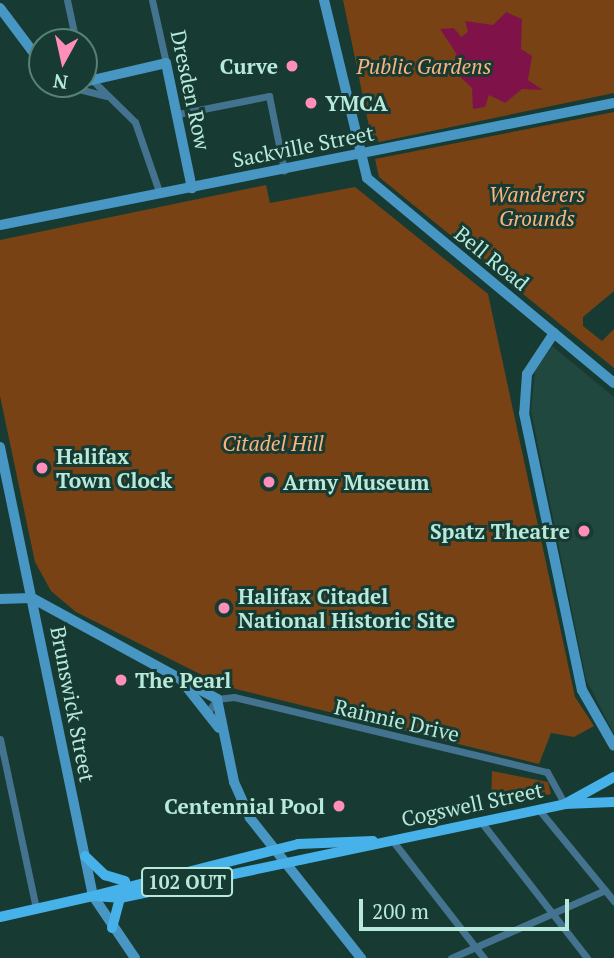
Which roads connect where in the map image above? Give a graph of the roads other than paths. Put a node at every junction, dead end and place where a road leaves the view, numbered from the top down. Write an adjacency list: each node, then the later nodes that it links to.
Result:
1 (67, 0): 6 (street)
2 (152, 0): 8 (street, Dresden Row)
3 (324, 0): 15 (street, Bell Road)
4 (0, 8): 5 (street)
5 (4, 19): 7 (street)
6 (73, 28)
7 (28, 47)
8 (166, 63): 9 (street); 14 (street, Dresden Row)
9 (98, 76)
10 (98, 89): 12 (street)
11 (98, 94): 12 (street)
12 (106, 96): 18 (street)
13 (614, 103): 15 (street, Sackville Street)
14 (178, 114): 16 (street); 17 (street, Dresden Row)
15 (357, 155): 16 (street, Sackville Street); 20 (street, Bell Road)
16 (284, 170): 17 (street, Sackville Street)
17 (192, 188): 18 (street, Sackville Street)
18 (160, 194): 19 (street, Sackville Street)
19 (0, 225)
20 (554, 333): 21 (street, Bell Road); 31 (street)
21 (614, 383)
22 (0, 447): 23 (street, Brunswick Street)
23 (2, 472): 25 (street, Brunswick Street)
24 (0, 598): 25 (street)
25 (32, 598): 26 (street); 39 (street, Brunswick Street)
26 (173, 673): 27 (street); 28 (street)
27 (217, 699): 28 (street); 29 (street); 34 (street, Rainnie Drive)
28 (209, 709): 29 (street)
29 (223, 734): 38 (street)
30 (0, 738): 46 (street)
31 (614, 746)
32 (614, 777): 33 (main road); 34 (main road, Cogswell Street)
33 (613, 803): 34 (main road, Cogswell Street / 102 OUT)
34 (565, 804): 35 (main road, Cogswell Street / 102 OUT)
35 (540, 811): 36 (main road, Cogswell Street / 102 OUT); 42 (street)
36 (482, 823): 37 (main road, Cogswell Street / 102 OUT); 48 (street)
37 (389, 840): 38 (main road, Cogswell Street); 40 (main road, Cogswell Street / 102 OUT); 50 (street)
38 (272, 850): 40 (street); 41 (main road, Cogswell Street)
39 (85, 856): 41 (main road); 43 (street, Brunswick Street)
40 (280, 862): 44 (main road, Cogswell Street / 102 OUT); 52 (street)
41 (131, 882): 43 (main road, Cogswell Street)
42 (605, 890): 45 (street); 48 (street)
43 (93, 896): 44 (main road, Cogswell Street / 102 OUT); 46 (main road, Cogswell Street / 102 OUT); 49 (street, Brunswick Street)
44 (120, 898): 49 (main road)
45 (614, 901)
46 (36, 909): 47 (main road, Cogswell Street)
47 (0, 916)
48 (554, 918): 50 (street); 55 (street)
49 (112, 928): 51 (street, Brunswick Street)
50 (475, 948): 53 (street); 54 (street)
51 (135, 958)
52 (361, 958)
53 (451, 958)
54 (484, 958)
55 (587, 958)

